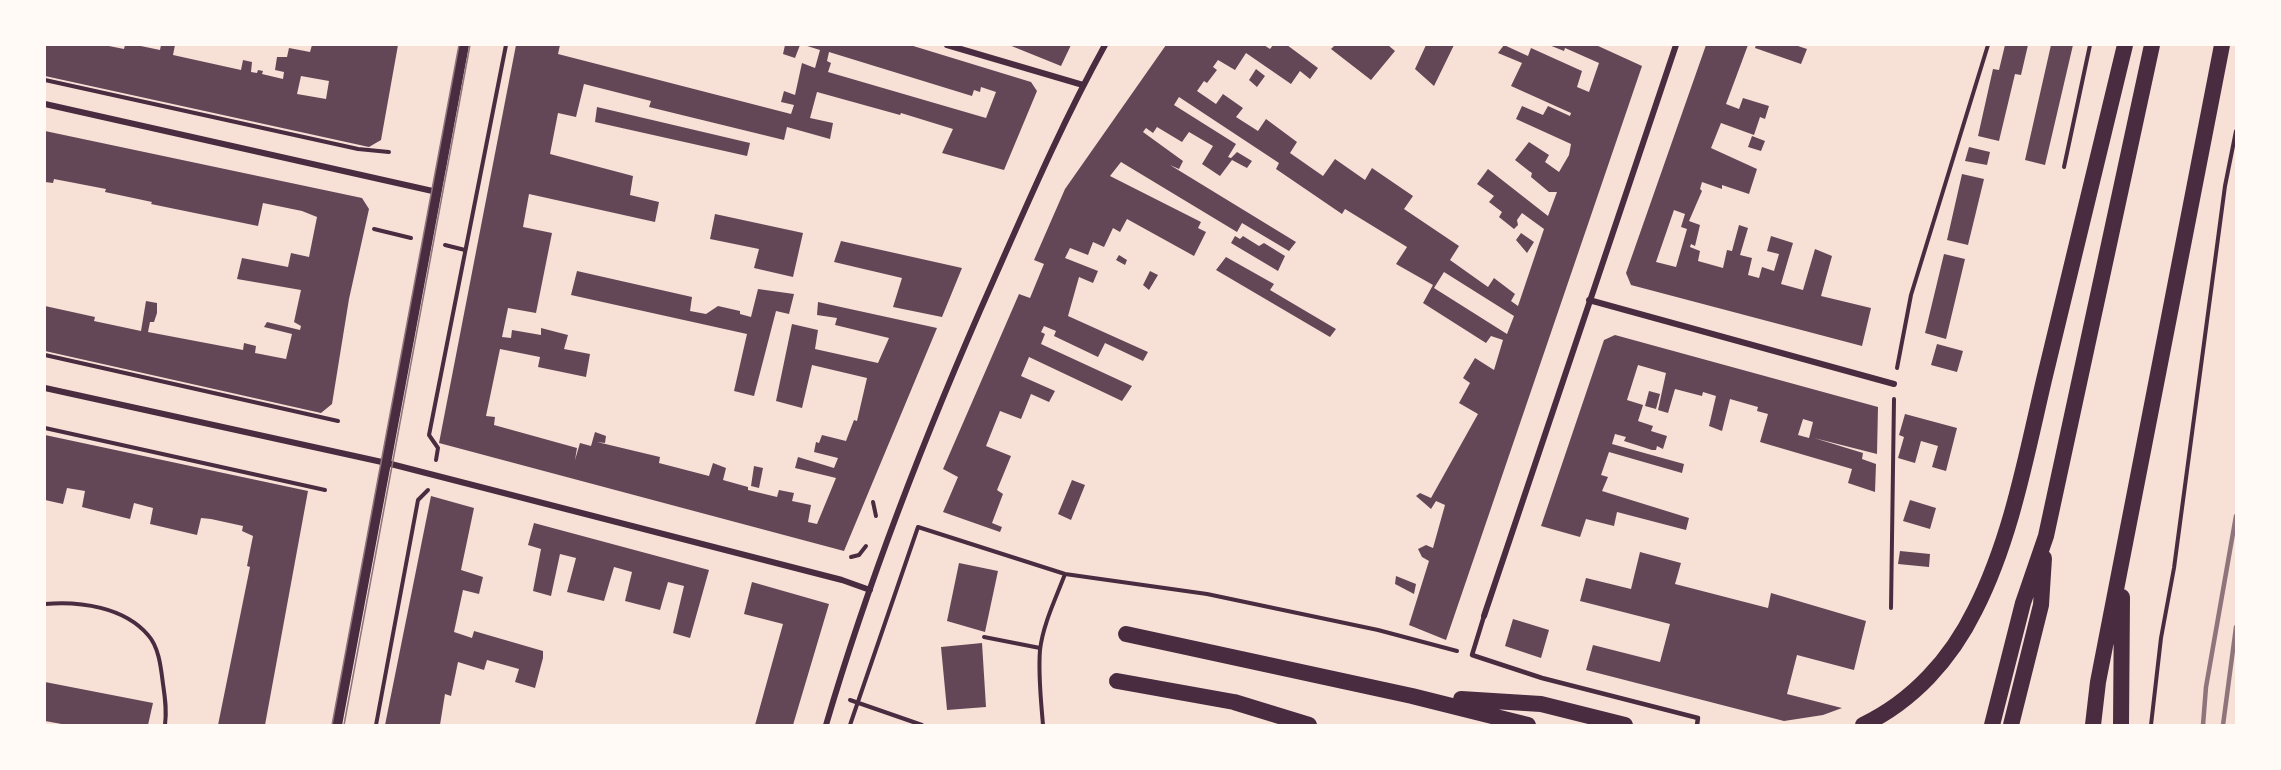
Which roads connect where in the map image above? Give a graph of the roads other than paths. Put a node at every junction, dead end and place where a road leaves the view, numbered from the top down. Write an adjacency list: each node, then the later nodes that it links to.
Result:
1 (464, 45): 10 (street)
2 (947, 45): 8 (street)
3 (1105, 45): 8 (street)
4 (1676, 45): 11 (street)
5 (2125, 45): 28 (highway)
6 (2152, 45): 15 (highway)
7 (2222, 45): 16 (highway)
8 (1083, 85): 17 (street)
9 (45, 104): 10 (street)
10 (437, 192): 14 (street)
11 (1589, 300): 12 (street); 18 (street)
12 (1894, 384)
13 (45, 388): 14 (street)
14 (385, 463): 17 (street); 22 (street)
15 (2046, 536): 29 (highway); 30 (highway)
16 (2123, 555): 31 (highway); 32 (highway)
17 (870, 590): 23 (street)
18 (1484, 616): 27 (lane)
19 (1126, 634): 21 (highway)
20 (1118, 681): 24 (highway)
21 (1412, 696): 25 (highway); 26 (highway)
22 (338, 725)
23 (826, 725)
24 (1309, 725)
25 (1527, 725)
26 (1625, 725)
27 (1697, 725)
28 (1863, 725)
29 (1992, 725)
30 (2011, 725)
31 (2093, 725)
32 (2121, 725)

